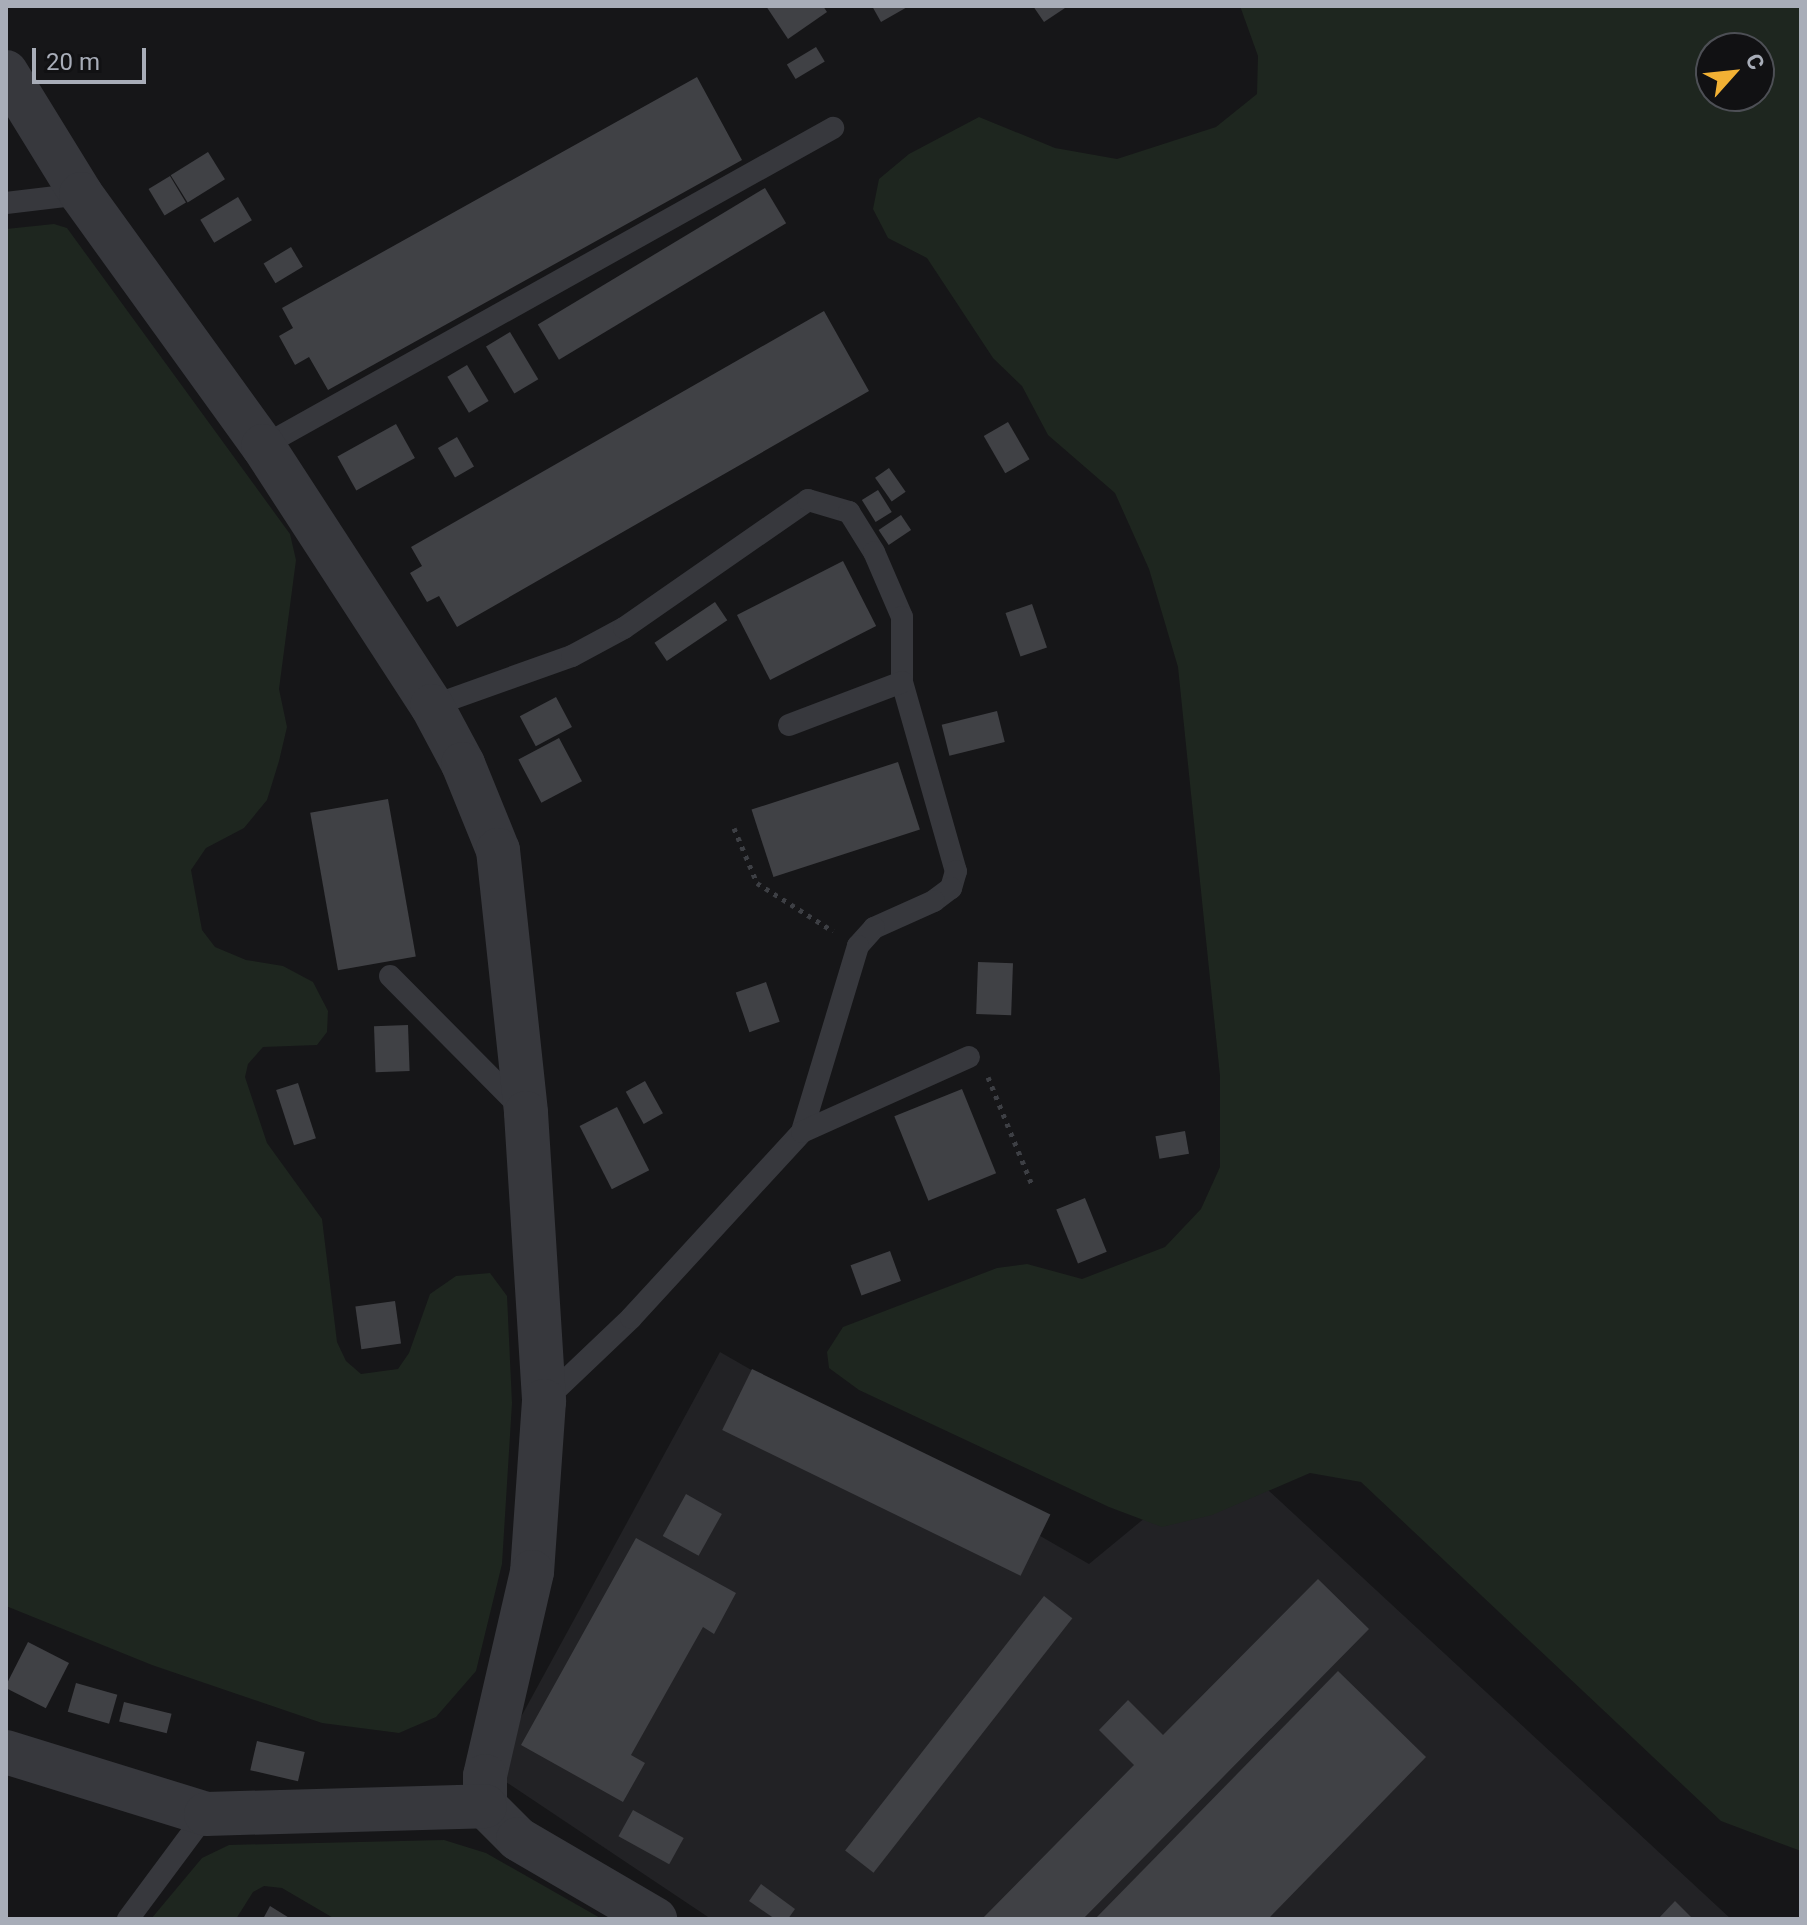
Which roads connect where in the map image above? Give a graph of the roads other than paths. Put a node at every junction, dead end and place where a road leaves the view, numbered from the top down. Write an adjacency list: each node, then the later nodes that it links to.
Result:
1 (9, 83): 3 (street)
2 (833, 128): 5 (lane)
3 (81, 194): 4 (lane); 5 (street)
4 (6, 203)
5 (263, 446): 7 (street)
6 (902, 682): 7 (lane); 8 (lane); 12 (lane)
7 (432, 706): 11 (street)
8 (789, 725)
9 (390, 976): 11 (lane)
10 (969, 1057): 12 (lane)
11 (526, 1113): 13 (street)
12 (802, 1132): 13 (lane)
13 (544, 1401): 15 (street)
14 (6, 1752): 16 (street)
15 (485, 1806): 16 (street); 18 (street)
16 (206, 1814): 17 (lane)
17 (128, 1919)
18 (655, 1919)

